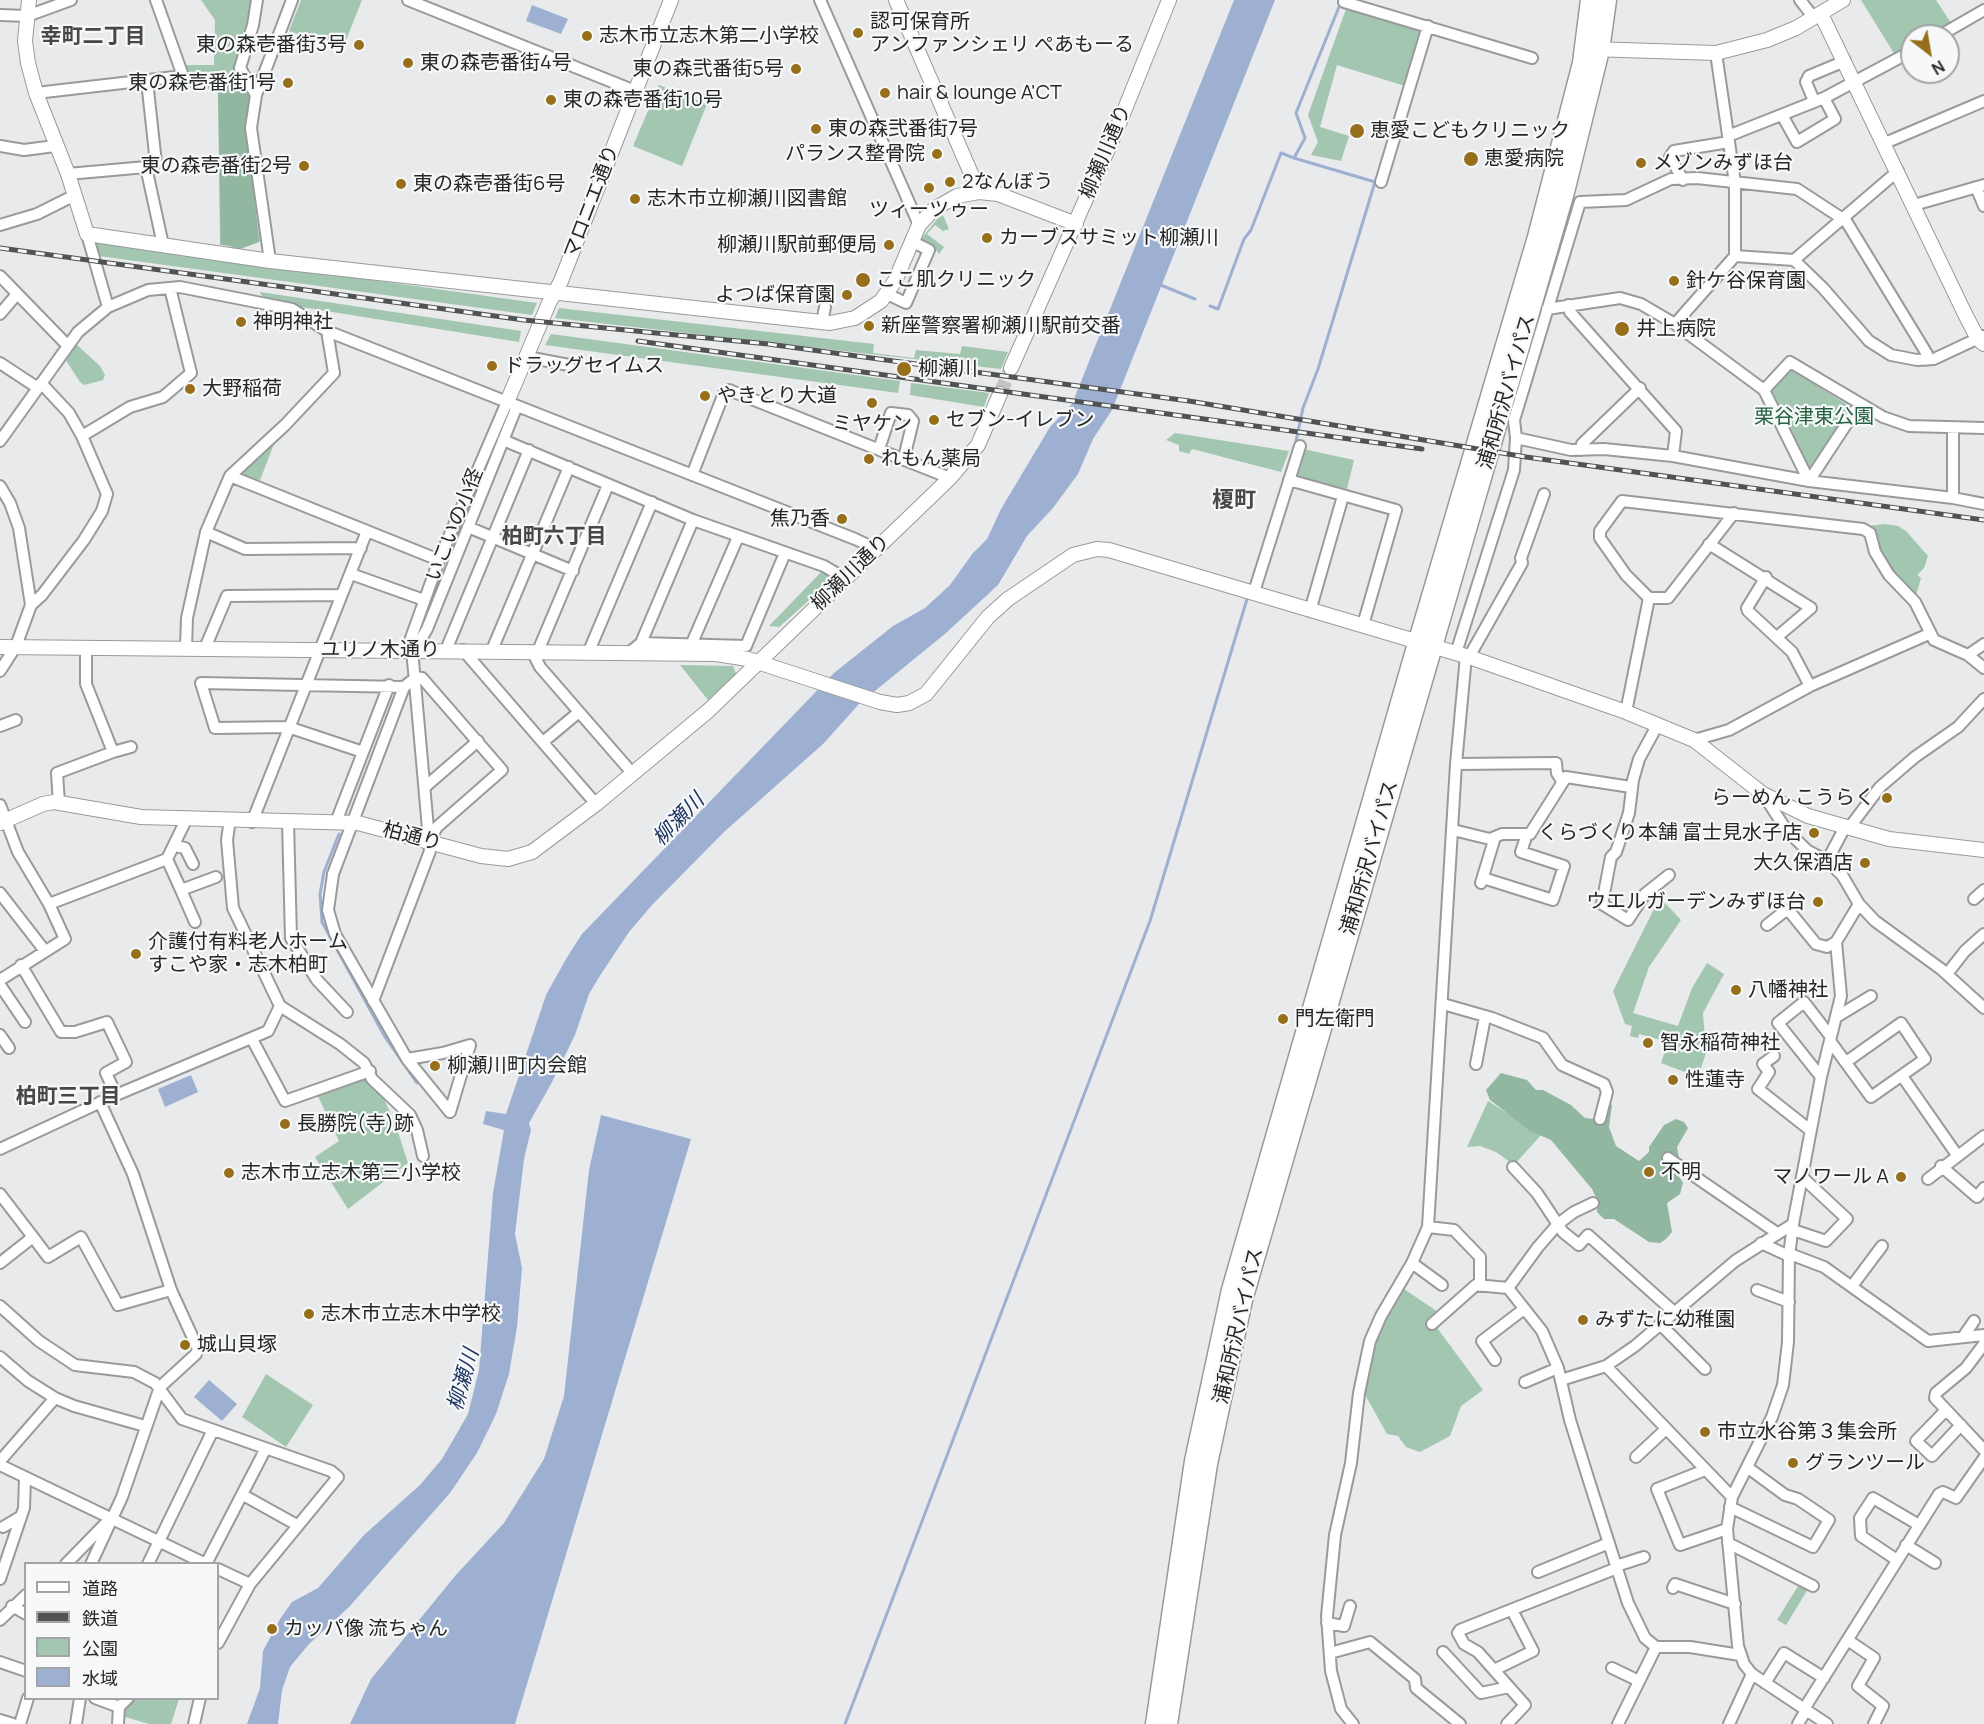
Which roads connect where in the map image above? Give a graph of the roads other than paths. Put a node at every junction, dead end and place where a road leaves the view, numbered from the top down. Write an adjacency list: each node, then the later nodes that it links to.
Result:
1 (29, 0): 18 (street)
2 (71, 0): 18 (street)
3 (156, 0): 27 (street)
4 (257, 0): 31 (street)
5 (292, 0): 31 (street)
6 (408, 0): 29 (street)
7 (671, 0): 29 (street, マロニエ通り)
8 (820, 0): 53 (street)
9 (896, 0): 46 (street)
10 (1169, 0): 51 (street, 柳瀬川通り)
11 (1590, 0): 22 (highway, 浦和所沢バイパス)
12 (1607, 0): 22 (highway, 浦和所沢バイパス)
13 (1800, 0): 19 (street)
14 (1844, 0): 19 (street)
15 (1344, 2): 21 (street)
16 (1984, 10): 20 (street)
17 (0, 15): 18 (street)
18 (27, 16): 30 (street)
19 (1818, 16): 23 (street); 26 (street)
20 (1960, 24)
21 (1428, 26): 24 (street); 43 (street)
22 (1592, 49): 23 (street); 138 (highway, 浦和所沢バイパス)
23 (1716, 53): 35 (street)
24 (1532, 58)
25 (1900, 58): 28 (street)
26 (1845, 61): 28 (street); 32 (street)
27 (147, 81): 30 (street); 39 (street)
28 (1856, 83): 32 (street); 36 (street)
29 (635, 91): 62 (street, マロニエ通り)
30 (36, 93): 38 (street)
31 (256, 95): 58 (street)
32 (1819, 100): 34 (street); 34 (street)
33 (1984, 101): 36 (street)
34 (1782, 115): 35 (street)
35 (1729, 139): 42 (street); 44 (street)
36 (1885, 143): 40 (street)
37 (0, 146): 38 (street)
38 (55, 146): 41 (street)
39 (146, 167): 41 (street); 56 (street)
40 (1898, 171): 48 (street); 50 (street)
41 (68, 174): 47 (street)
42 (1683, 180): 44 (street); 68 (street)
43 (1381, 182)
44 (1735, 183): 50 (street); 57 (street)
45 (1980, 186): 48 (street); 49 (street)
46 (979, 192): 51 (street); 53 (street)
47 (75, 195): 52 (street); 54 (street)
48 (1914, 205): 73 (street)
49 (1984, 206)
50 (1843, 218): 59 (street); 76 (street)
51 (1076, 224): 79 (street, 柳瀬川通り)
52 (0, 225)
53 (919, 225): 55 (street)
54 (87, 234): 56 (street); 67 (street)
55 (911, 241): 64 (street); 64 (street)
56 (163, 245): 58 (street)
57 (1735, 256): 59 (street); 71 (street)
58 (270, 261): 62 (street)
59 (1794, 261): 76 (street)
60 (0, 276): 63 (street)
61 (170, 288): 67 (street); 72 (street); 88 (street)
62 (554, 292): 70 (street); 75 (street, マロニエ通り)
63 (17, 294): 69 (street); 74 (street)
64 (887, 294): 70 (street)
65 (1568, 305): 68 (street); 71 (street); 81 (street)
66 (825, 307): 70 (street)
67 (108, 308): 74 (street)
68 (1547, 309): 89 (street)
69 (0, 314)
70 (822, 323)
71 (1675, 324): 82 (street)
72 (327, 331): 84 (street); 100 (street)
73 (1982, 340): 76 (street)
74 (68, 346): 80 (street)
75 (528, 357): 78 (street); 84 (street, マロニエ通り)
76 (1926, 360)
77 (0, 363): 80 (street)
78 (569, 365)
79 (1011, 368)
80 (40, 386): 88 (street); 91 (street)
81 (1640, 387): 95 (street); 96 (street)
82 (1764, 390): 85 (street); 103 (street)
83 (1000, 394): 101 (street, 柳瀬川通り)
84 (512, 404): 90 (street); 99 (street); 123 (street, いこいの小径)
85 (1859, 405): 86 (street); 103 (street)
86 (1953, 428): 87 (street); 108 (street)
87 (1984, 428)
88 (82, 436): 132 (street)
89 (1516, 438): 95 (street); 153 (street)
90 (503, 440): 94 (street); 113 (street)
91 (0, 441)
92 (1300, 446): 102 (street)
93 (879, 449): 97 (street); 97 (street); 99 (street)
94 (529, 450): 98 (street); 117 (street)
95 (1581, 450): 96 (street)
96 (1673, 456): 103 (street)
97 (904, 458): 101 (street)
98 (569, 467): 104 (street); 122 (street)
99 (692, 475): 120 (street)
100 (230, 476): 114 (street); 115 (street)
101 (950, 478): 120 (street, 柳瀬川通り)
102 (1289, 480): 107 (street); 128 (street)
103 (1809, 482): 108 (street)
104 (608, 484): 109 (street); 124 (street)
105 (0, 486): 132 (street)
106 (1544, 494): 153 (street)
107 (1343, 496): 133 (street); 134 (street)
108 (1953, 498): 110 (street)
109 (652, 502): 112 (street); 152 (street)
110 (1984, 504)
111 (1734, 513): 118 (street); 130 (street); 135 (street)
112 (693, 520): 116 (street); 144 (street)
113 (468, 527): 117 (street); 150 (street)
114 (367, 531): 119 (street); 123 (street)
115 (206, 532): 119 (street); 143 (street)
116 (738, 537): 121 (street); 137 (street)
117 (493, 538): 122 (street); 147 (street)
118 (1709, 544): 126 (street); 130 (street)
119 (361, 548): 125 (street)
120 (874, 552): 127 (street, 柳瀬川通り)
121 (785, 553): 127 (street); 137 (street)
122 (532, 554): 124 (street); 149 (street)
123 (439, 560): 131 (street, いこいの小径)
124 (573, 571): 151 (street)
125 (351, 574): 129 (street); 131 (street)
126 (1766, 577): 136 (street); 136 (street)
127 (846, 579): 155 (street, 柳瀬川通り)
128 (1254, 592): 133 (street, ユリノ木通り); 155 (street, ユリノ木通り)
129 (341, 595): 145 (street); 146 (street)
130 (1649, 598): 165 (street)
131 (424, 600): 150 (street, いこいの小径)
132 (31, 605): 140 (street)
133 (1310, 611): 134 (street, ユリノ木通り)
134 (1363, 625): 138 (street, ユリノ木通り)
135 (1929, 634): 154 (street); 161 (street)
136 (1778, 637): 161 (street)
137 (692, 643): 144 (street)
138 (1425, 644): 153 (street, ユリノ木通り); 370 (highway, 浦和所沢バイパス); 371 (highway, 浦和所沢バイパス)
139 (1984, 644): 154 (street)
140 (16, 646): 141 (street, ユリノ木通り); 142 (street, ユリノ木通り); 157 (street)
141 (0, 647)
142 (86, 647): 143 (street, ユリノ木通り); 174 (street)
143 (186, 647): 145 (street, ユリノ木通り)
144 (635, 647): 152 (street, ユリノ木通り); 155 (street, ユリノ木通り)
145 (205, 648): 146 (street, ユリノ木通り)
146 (321, 649): 150 (street, ユリノ木通り); 159 (street)
147 (446, 650): 148 (street, ユリノ木通り); 150 (street, ユリノ木通り)
148 (463, 650): 149 (street, ユリノ木通り); 172 (street)
149 (492, 650): 151 (street, ユリノ木通り)
150 (414, 651): 158 (street, いこいの小径)
151 (535, 651): 152 (street, ユリノ木通り); 164 (street)
152 (589, 651)
153 (1463, 655): 165 (street, ユリノ木通り); 176 (street)
154 (1968, 655): 156 (street)
155 (758, 662): 177 (street, 柏通り)
156 (1984, 668)
157 (0, 671)
158 (416, 677): 162 (street); 171 (street); 179 (street, いこいの小径)
159 (307, 684): 160 (street); 169 (street); 169 (street)
160 (389, 685): 162 (street); 175 (street)
161 (1810, 686): 170 (street)
162 (404, 687): 190 (street)
163 (1984, 699): 191 (street)
164 (579, 712): 172 (street); 177 (street)
165 (1626, 712): 167 (street, ユリノ木通り)
166 (16, 720): 168 (street)
167 (1658, 724): 170 (street, ユリノ木通り); 180 (street)
168 (0, 726)
169 (288, 727): 175 (street); 188 (street)
170 (1694, 740): 181 (street, ユリノ木通り)
171 (478, 741): 179 (street); 195 (street)
172 (543, 742): 183 (street)
173 (131, 747): 174 (street)
174 (113, 752): 182 (street)
175 (363, 752): 190 (street)
176 (1456, 764): 178 (street); 192 (street)
177 (633, 774): 183 (street, 柏通り)
178 (1562, 781): 180 (street); 193 (street)
179 (425, 787): 195 (street, いこいの小径)
180 (1631, 787): 201 (street)
181 (1763, 795): 191 (street, ユリノ木通り); 199 (street)
182 (59, 802): 185 (street, 柏通り); 187 (street, 柏通り)
183 (596, 804): 195 (street, 柏通り)
184 (0, 805): 187 (street)
185 (187, 818): 186 (street, 柏通り); 196 (street)
186 (230, 819): 188 (street, 柏通り); 221 (street)
187 (3, 822): 208 (street)
188 (252, 822): 189 (street, 柏通り)
189 (288, 822): 190 (street, 柏通り); 223 (street)
190 (343, 822): 195 (street, 柏通り); 219 (street)
191 (1847, 827): 197 (street, ユリノ木通り); 199 (street)
192 (1453, 830): 194 (street); 220 (street)
193 (1527, 834): 194 (street); 194 (street)
194 (1495, 837)
195 (429, 842): 219 (street)
196 (175, 846): 198 (street); 200 (street)
197 (1984, 850)
198 (167, 859): 203 (street); 208 (street)
199 (1827, 861): 207 (street)
200 (193, 864)
201 (1669, 875)
202 (216, 877): 203 (street)
203 (182, 890): 209 (street)
204 (1984, 890): 206 (street)
205 (0, 893): 213 (street)
206 (1974, 899)
207 (1859, 903): 212 (street); 215 (street)
208 (49, 904): 213 (street)
209 (195, 922)
210 (1767, 925): 212 (street)
211 (1984, 934): 215 (street)
212 (1836, 942): 224 (street)
213 (45, 951): 214 (street)
214 (21, 965): 216 (street); 238 (street)
215 (1947, 974): 222 (street)
216 (0, 980)
217 (0, 986): 226 (street)
218 (1871, 996): 224 (street)
219 (372, 1001): 232 (street)
220 (1443, 1004): 225 (street); 257 (street)
221 (280, 1006): 228 (street); 235 (street)
222 (1984, 1008)
223 (347, 1012)
224 (1838, 1016): 229 (street)
225 (1485, 1017): 234 (street); 240 (street)
226 (26, 1022)
227 (0, 1035): 230 (street)
228 (252, 1039): 235 (street); 238 (street)
229 (1831, 1039): 233 (street); 237 (street); 237 (street)
230 (9, 1048)
231 (1774, 1056): 241 (street)
232 (407, 1059): 232 (street)
233 (1846, 1062): 236 (street); 236 (street)
234 (1476, 1064)
235 (369, 1071): 247 (street)
236 (1902, 1076): 246 (street)
237 (1821, 1077): 241 (street)
238 (116, 1095): 239 (street)
239 (100, 1102): 244 (street); 270 (street)
240 (1600, 1119)
241 (1810, 1130): 251 (street)
242 (1984, 1136): 243 (street)
243 (1974, 1143): 245 (street); 246 (street)
244 (0, 1149)
245 (1984, 1150)
246 (1957, 1155): 250 (street)
247 (423, 1156)
248 (1668, 1158): 259 (street)
249 (1513, 1167): 256 (street)
250 (1941, 1167): 252 (street); 253 (street)
251 (1802, 1177): 258 (street); 258 (street)
252 (1928, 1179)
253 (1984, 1188)
254 (0, 1194): 260 (street)
255 (1593, 1203): 256 (street)
256 (1558, 1224): 269 (street); 275 (street)
257 (1428, 1227): 265 (street); 267 (street)
258 (1793, 1227): 259 (street); 263 (street)
259 (1777, 1233): 261 (street)
260 (33, 1237): 264 (street); 270 (street)
261 (1761, 1243): 263 (street); 275 (street)
262 (1882, 1246): 268 (street)
263 (1789, 1255): 268 (street); 272 (street)
264 (0, 1263)
265 (1412, 1263): 266 (street); 341 (street)
266 (1442, 1285)
267 (1480, 1286): 269 (street); 277 (street)
268 (1852, 1286): 280 (street)
269 (1508, 1288): 274 (street)
270 (171, 1290): 289 (street)
271 (1757, 1290): 272 (street)
272 (1789, 1302): 302 (street)
273 (0, 1306): 289 (street)
274 (1524, 1309): 283 (street); 285 (street)
275 (1674, 1312): 278 (street)
276 (1974, 1321): 280 (street)
277 (1432, 1324)
278 (1660, 1324): 284 (street); 286 (street)
279 (1984, 1335): 280 (street)
280 (1963, 1336)
281 (1984, 1344): 291 (street)
282 (0, 1357): 290 (street)
283 (1496, 1360)
284 (1606, 1366): 287 (street); 294 (street)
285 (1558, 1368): 287 (street); 288 (street)
286 (1705, 1369)
287 (1561, 1380): 314 (street)
288 (1526, 1382)
289 (159, 1387): 293 (street); 295 (street)
290 (55, 1398): 293 (street); 300 (street)
291 (1946, 1410): 292 (street); 292 (street)
292 (1961, 1425): 297 (street)
293 (145, 1426): 308 (street)
294 (1666, 1429): 298 (street); 303 (street)
295 (213, 1430): 296 (street); 313 (street)
296 (266, 1450): 305 (street); 309 (street)
297 (1984, 1450)
298 (1636, 1458)
299 (1984, 1458): 310 (street)
300 (0, 1461)
301 (0, 1465): 304 (street)
302 (1747, 1467): 306 (street); 306 (street)
303 (1705, 1470): 306 (street); 312 (street)
304 (25, 1478): 307 (street); 308 (street)
305 (243, 1495): 309 (street); 325 (street)
306 (1731, 1502): 312 (street)
307 (20, 1517): 311 (street); 330 (street)
308 (111, 1517): 313 (street); 316 (street); 318 (street)
309 (297, 1525): 331 (street)
310 (1919, 1525): 317 (street); 320 (street)
311 (3, 1527)
312 (1727, 1529): 315 (street)
313 (160, 1540): 323 (street); 324 (street)
314 (1609, 1543): 327 (street); 329 (street)
315 (1728, 1543): 332 (street); 335 (street)
316 (86, 1545): 318 (street); 321 (street)
317 (1906, 1545): 320 (street); 326 (street)
318 (97, 1552): 322 (street)
319 (1644, 1557): 327 (street)
320 (1897, 1560): 343 (street)
321 (67, 1562)
322 (92, 1562)
323 (149, 1562)
324 (204, 1562)
325 (207, 1562)
326 (1935, 1563)
327 (1616, 1567): 338 (street); 344 (street)
328 (219, 1569): 331 (street)
329 (1538, 1572)
330 (0, 1580)
331 (250, 1584): 342 (street)
332 (1813, 1586)
333 (1673, 1588): 335 (street)
334 (24, 1597): 336 (street)
335 (1735, 1604): 347 (street)
336 (12, 1606): 339 (street); 340 (street)
337 (1350, 1606): 341 (street)
338 (1512, 1610): 351 (street); 351 (street)
339 (24, 1613)
340 (0, 1620)
341 (1327, 1623): 346 (street)
342 (219, 1641)
343 (1849, 1641): 353 (street); 379 (street)
344 (1656, 1647): 347 (street); 354 (street)
345 (1443, 1652): 356 (street)
346 (1329, 1653): 372 (street); 373 (street)
347 (1740, 1655): 352 (street)
348 (0, 1662): 350 (street)
349 (1612, 1668): 354 (street)
350 (24, 1670)
351 (1494, 1670): 356 (street)
352 (1752, 1674): 355 (street); 376 (street)
353 (1824, 1678): 355 (street); 363 (street)
354 (1639, 1681): 375 (street)
355 (1765, 1683): 363 (street)
356 (1509, 1687): 374 (street)
357 (27, 1700): 366 (street)
358 (81, 1700): 367 (street)
359 (100, 1700): 362 (street)
360 (126, 1700): 362 (street)
361 (200, 1700): 369 (street)
362 (119, 1707): 368 (street)
363 (1805, 1710): 377 (street); 378 (street)
364 (0, 1720): 365 (street)
365 (13, 1724)
366 (20, 1724)
367 (76, 1724)
368 (117, 1724)
369 (194, 1724)
370 (1155, 1724)
371 (1168, 1724)
372 (1353, 1724)
373 (1460, 1724)
374 (1507, 1724)
375 (1618, 1724)
376 (1730, 1724)
377 (1798, 1724)
378 (1827, 1724)
379 (1874, 1724)

